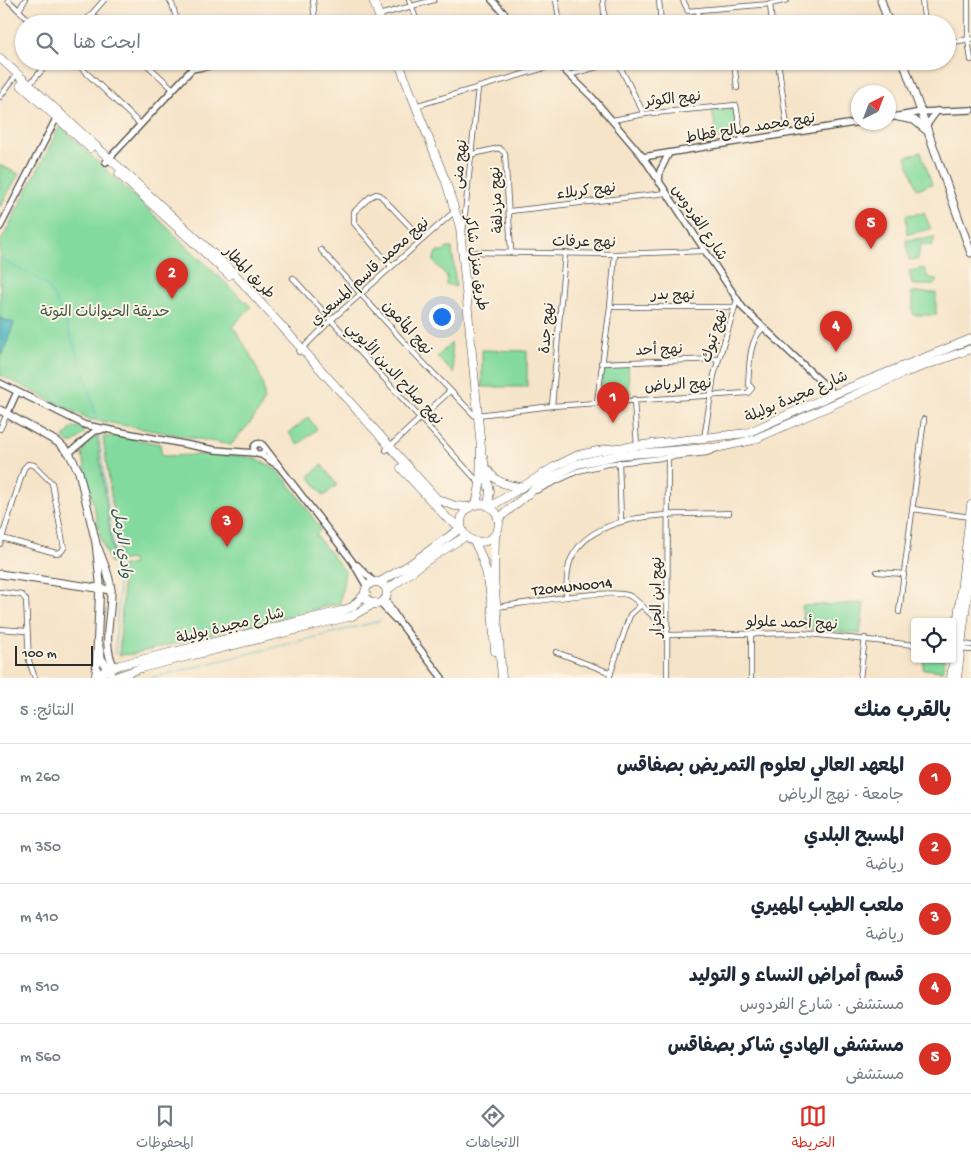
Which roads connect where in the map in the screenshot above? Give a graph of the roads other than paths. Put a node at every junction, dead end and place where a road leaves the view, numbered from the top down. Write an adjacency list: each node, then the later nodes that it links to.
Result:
1 (8, 0): 20 (street)
2 (25, 0): 20 (street)
3 (104, 0): 22 (street)
4 (313, 0): 25 (street)
5 (373, 0): 26 (main road)
6 (409, 0): 19 (street)
7 (434, 0): 19 (street)
8 (492, 0): 28 (street)
9 (556, 0): 29 (street)
10 (603, 0): 30 (street)
11 (659, 0): 31 (street)
12 (683, 0): 21 (street)
13 (787, 0): 18 (street)
14 (880, 0): 34 (main road)
15 (922, 0): 35 (street)
16 (968, 0): 36 (street)
17 (171, 1): 24 (street)
18 (770, 4): 21 (street); 33 (street)
19 (412, 7): 26 (street); 27 (street)
20 (19, 10): 23 (street)
21 (698, 11): 32 (street)
22 (92, 14)
23 (24, 15)
24 (175, 15)
25 (314, 15)
26 (379, 15)
27 (415, 15)
28 (506, 15)
29 (558, 15)
30 (604, 15)
31 (660, 15)
32 (699, 15)
33 (771, 15)
34 (886, 15)
35 (924, 15)
36 (969, 39): 37 (street); 39 (street)
37 (956, 41)
38 (0, 58): 55 (main road, طريق المطار)
39 (971, 60)
40 (0, 65): 54 (main road, طريق المطار)
41 (42, 70): 55 (street)
42 (83, 70): 69 (street)
43 (153, 70): 58 (street)
44 (191, 70): 58 (street)
45 (401, 70): 60 (main road, طريق منزل شاكر)
46 (534, 70): 56 (street)
47 (564, 70): 53 (street, شارع الفردوس)
48 (584, 70): 53 (street)
49 (622, 70): 64 (street)
50 (735, 70): 57 (street)
51 (779, 70): 71 (street)
52 (906, 70): 63 (main road)
53 (569, 74): 67 (street, شارع الفردوس)
54 (14, 78): 55 (main road, طريق المطار); 59 (street)
55 (28, 87): 65 (main road, طريق المطار)
56 (478, 88): 60 (street); 74 (street, نهج منى)
57 (737, 88)
58 (173, 89): 69 (street)
59 (0, 96)
60 (415, 106): 79 (main road, طريق منزل شاكر)
61 (971, 110): 62 (street)
62 (937, 111): 63 (street); 70 (street)
63 (921, 112): 66 (street); 70 (main road)
64 (644, 114): 67 (street, نهج الكوثر); 72 (street, نهج الكوثر)
65 (58, 116): 76 (main road, طريق المطار); 81 (street)
66 (898, 117): 70 (main road)
67 (613, 120): 75 (street, شارع الفردوس)
68 (851, 123): 71 (street, نهج محمد صالح قطاط)
69 (140, 124): 76 (street)
70 (927, 129): 82 (main road)
71 (788, 133): 72 (street, نهج محمد صالح قطاط)
72 (742, 140): 73 (street, نهج محمد صالح قطاط)
73 (669, 153): 75 (street, نهج محمد صالح قطاط); 77 (street)
74 (473, 154): 80 (street, نهج مزدلفة); 84 (street, نهج منى)
75 (643, 156): 77 (street, شارع الفردوس)
76 (108, 160): 101 (main road, طريق المطار)
77 (659, 182): 78 (street, شارع الفردوس)
78 (666, 193): 80 (street, نهج كربلاء); 87 (street, شارع الفردوس)
79 (456, 210): 83 (street, نهج محمد قاسم المسعدي); 84 (main road, طريق منزل شاكر)
80 (510, 211): 86 (street, نهج مزدلفة)
81 (0, 227)
82 (967, 229): 90 (main road)
83 (422, 239): 92 (street, نهج محمد قاسم المسعدي); 92 (street)
84 (462, 242): 88 (main road, طريق منزل شاكر)
85 (321, 250): 94 (street, نهج المأمون)
86 (511, 251): 88 (street, نهج عرفات); 89 (street, نهج عرفات)
87 (705, 251): 91 (street, نهج عرفات); 95 (street, شارع الفردوس)
88 (464, 252): 113 (main road, طريق منزل شاكر)
89 (565, 253): 91 (street, نهج عرفات); 111 (street, نهج جدة)
90 (971, 253)
91 (614, 254): 96 (street)
92 (392, 266): 94 (street, نهج محمد قاسم المسعدي)
93 (293, 278): 97 (street, نهج صلاح الدين الأيوبي)
94 (361, 294): 97 (street, نهج محمد قاسم المسعدي); 105 (street, نهج المأمون)
95 (736, 304): 96 (street, نهج بدر); 98 (street, شارع الفردوس); 102 (street, نهج تبوك)
96 (610, 307): 103 (street)
97 (330, 321): 101 (street, نهج محمد قاسم المسعدي); 114 (street, نهج صلاح الدين الأيوبي)
98 (763, 328): 107 (street, شارع الفردوس); 108 (street, نهج الرياض)
99 (971, 339): 107 (main road, شارع مجيدة بوليلة)
100 (971, 349): 129 (main road, شارع مجيدة بوليلة)
101 (301, 350): 125 (main road, طريق المطار)
102 (718, 359): 103 (street, نهج أحد); 108 (street, نهج تبوك)
103 (602, 363): 110 (street)
104 (0, 384): 106 (street)
105 (450, 391): 113 (street, نهج المأمون); 114 (street)
106 (17, 392): 112 (street); 116 (street)
107 (833, 392): 120 (main road, شارع مجيدة بوليلة)
108 (711, 396): 109 (street, نهج الرياض); 120 (street, نهج تبوك)
109 (634, 399): 110 (street, نهج الرياض); 122 (street)
110 (597, 402): 111 (street, نهج الرياض)
111 (552, 406): 113 (street, نهج الرياض)
112 (3, 412): 117 (street); 127 (main road)
113 (478, 417): 124 (main road, طريق منزل شاكر)
114 (420, 418): 125 (street); 133 (street, نهج صلاح الدين الأيوبي)
115 (924, 419): 138 (street)
116 (85, 425): 118 (street); 119 (street)
117 (0, 429)
118 (104, 429): 119 (street); 126 (street)
119 (88, 437): 127 (street)
120 (704, 439): 122 (main road, شارع مجيدة بوليلة)
121 (254, 445): 123 (street); 126 (street); 128 (street)
122 (637, 447): 134 (main road, شارع مجيدة بوليلة)
123 (264, 448): 128 (street); 132 (street)
124 (481, 448): 131 (main road, طريق منزل شاكر); 133 (main road, طريق منزل شاكر)
125 (388, 449): 136 (main road, طريق المطار); 144 (main road, طريق المطار)
126 (231, 451): 128 (street)
127 (69, 453): 149 (main road)
128 (258, 454): 132 (street)
129 (668, 455): 130 (main road, شارع مجيدة بوليلة); 140 (street, نهج ابن الجزار)
130 (619, 459): 142 (main road, شارع مجيدة بوليلة); 143 (street)
131 (486, 464): 134 (main road); 137 (main road, طريق منزل شاكر)
132 (282, 468): 151 (street)
133 (480, 485): 136 (main road, طريق منزل شاكر)
134 (520, 487): 137 (main road, شارع مجيدة بوليلة)
135 (971, 505): 141 (main road)
136 (473, 506): 137 (main road); 144 (main road)
137 (489, 507): 142 (main road)
138 (913, 509): 141 (street); 155 (street)
139 (729, 513): 140 (street)
140 (669, 516): 143 (street); 167 (street, نهج ابن الجزار)
141 (970, 517): 176 (main road)
142 (498, 519): 145 (main road)
143 (621, 520): 162 (street)
144 (461, 527): 146 (main road); 156 (main road, شارع مجيدة بوليلة)
145 (495, 535): 148 (main road); 165 (main road)
146 (466, 536): 148 (main road); 160 (main road)
147 (2, 538): 147 (street); 150 (street)
148 (474, 541): 187 (main road)
149 (96, 543): 157 (main road); 158 (main road)
150 (0, 544)
151 (352, 561): 156 (street); 159 (street)
152 (971, 564): 176 (main road)
153 (877, 572): 155 (street)
154 (0, 574): 157 (main road)
155 (904, 574): 166 (street)
156 (377, 582): 159 (main road, شارع مجيدة بوليلة); 160 (main road)
157 (100, 589): 158 (main road); 174 (main road)
158 (111, 590): 180 (main road)
159 (366, 590): 163 (main road); 180 (main road, شارع مجيدة بوليلة)
160 (387, 590): 163 (main road)
161 (0, 592): 169 (street)
162 (566, 596): 164 (street, T20MUN0014); 165 (street, T20MUN0014)
163 (380, 601): 179 (main road, شارع مجيدة بوليلة); 186 (street)
164 (640, 606): 167 (street, T20MUN0014); 181 (street)
165 (497, 607): 188 (main road)
166 (898, 612)
167 (668, 628): 171 (street, نهج ابن الجزار)
168 (0, 629): 169 (street)
169 (26, 630): 184 (street)
170 (751, 633): 171 (street, نهج أحمد علولو); 172 (street, نهج أحمد علولو); 190 (street)
171 (668, 635): 189 (street, نهج ابن الجزار)
172 (865, 638): 173 (street, نهج أحمد علولو); 191 (street)
173 (911, 644)
174 (98, 645): 180 (main road); 182 (main road)
175 (971, 645): 176 (street)
176 (957, 648): 177 (street); 192 (main road); 193 (main road)
177 (971, 650)
178 (556, 652): 181 (street)
179 (141, 668): 183 (main road, شارع مجيدة بوليلة); 185 (main road)
180 (111, 669): 182 (main road, شارع مجيدة بوليلة); 183 (main road)
181 (610, 676)
182 (94, 677)
183 (117, 677)
184 (35, 678)
185 (131, 678)
186 (442, 678)
187 (497, 678)
188 (502, 678)
189 (667, 678)
190 (751, 678)
191 (860, 678)
192 (951, 678)
193 (957, 678)

